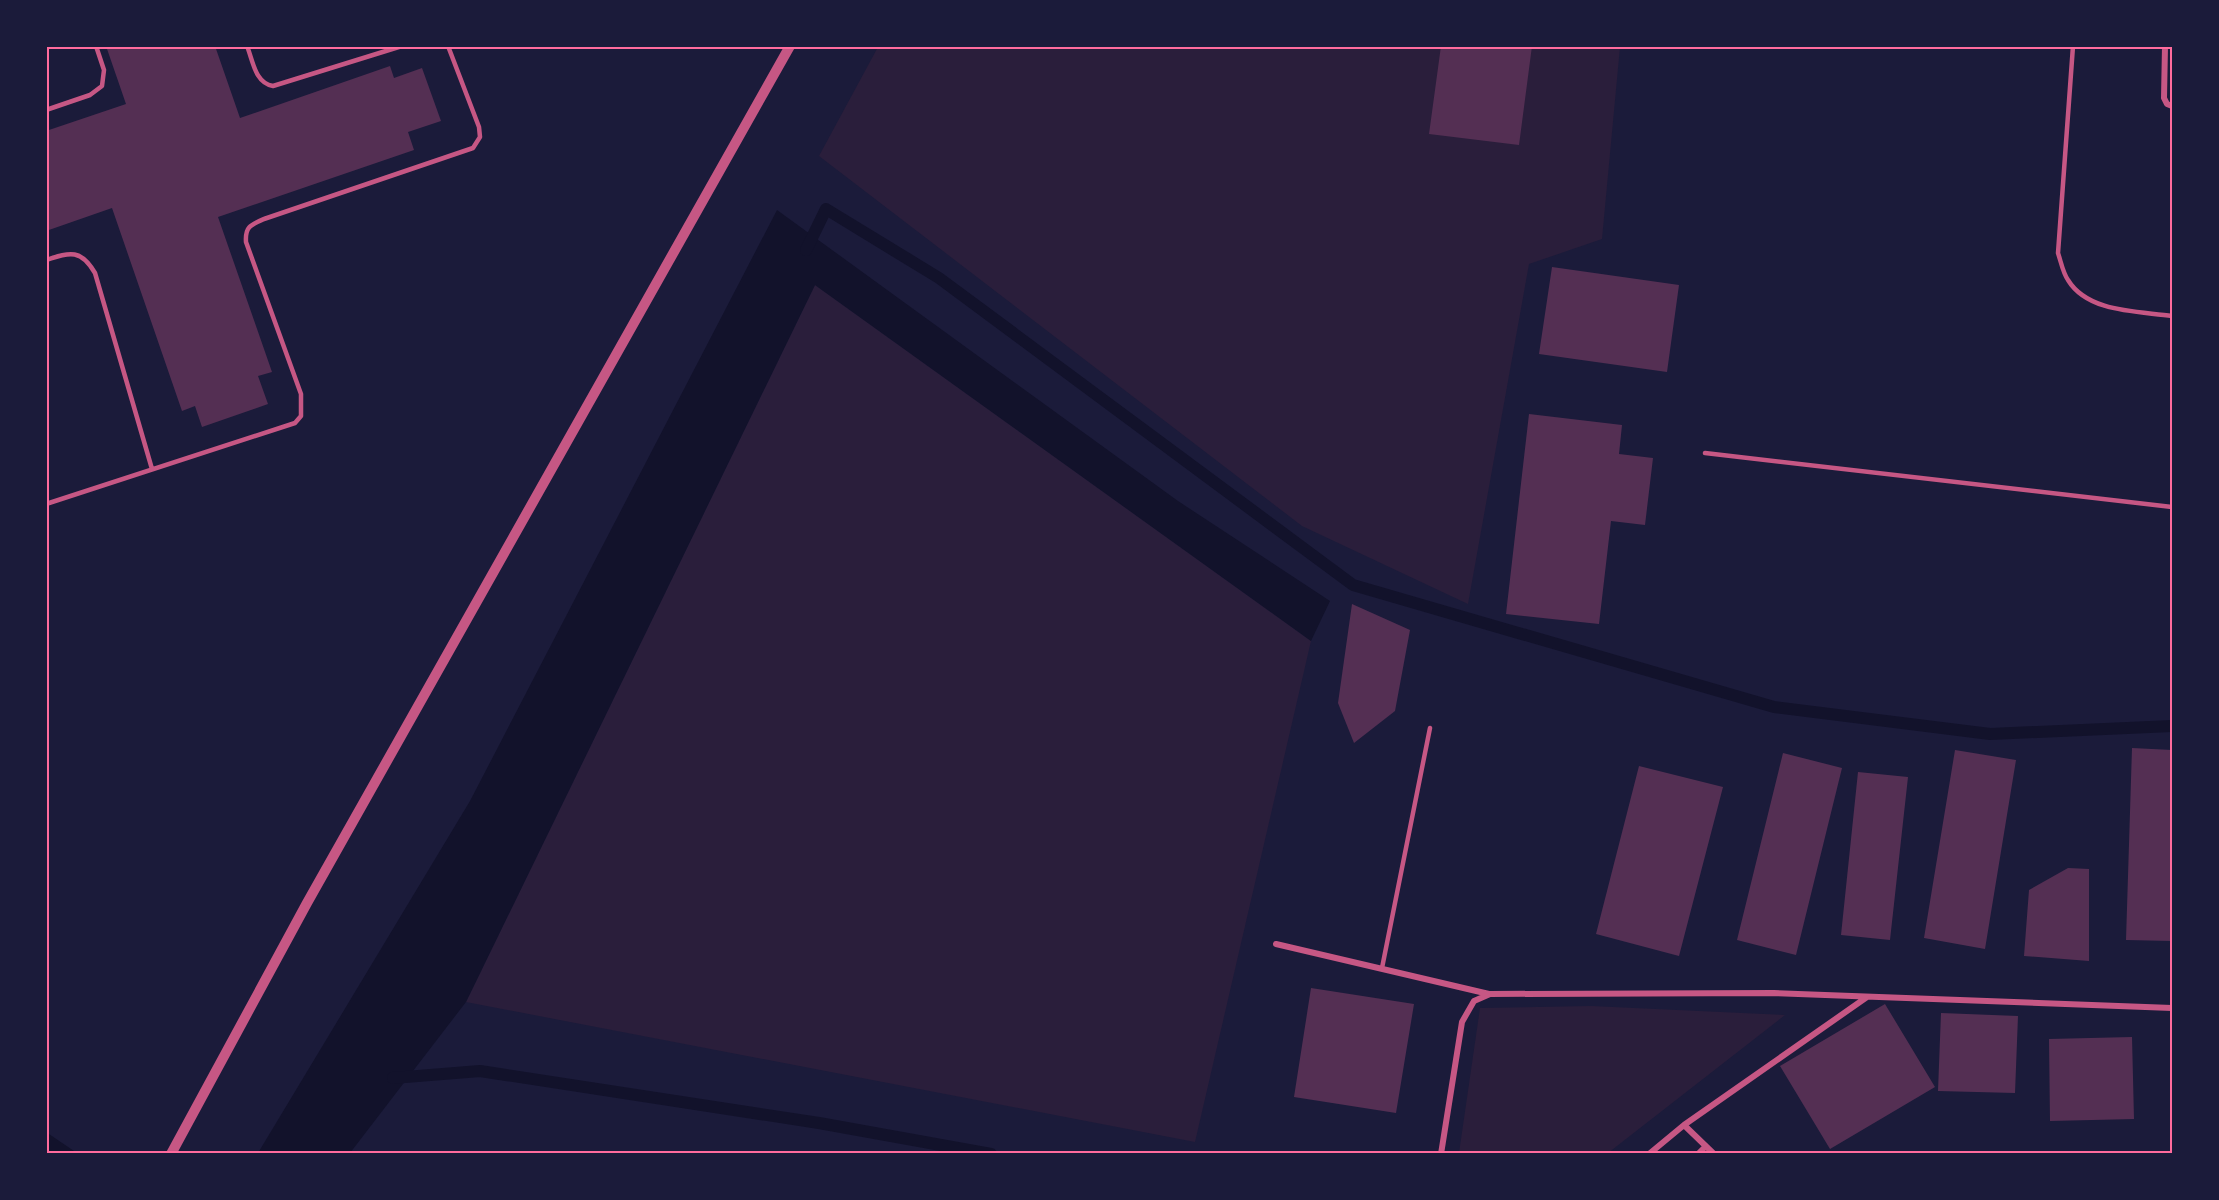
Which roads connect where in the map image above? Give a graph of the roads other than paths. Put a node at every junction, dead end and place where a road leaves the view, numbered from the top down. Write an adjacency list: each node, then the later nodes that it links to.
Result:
1 (96, 46): 9 (lane)
2 (247, 46): 3 (lane)
3 (402, 46)
4 (448, 46): 13 (lane)
5 (790, 46): 24 (street)
6 (2073, 46): 11 (lane)
7 (2165, 46): 8 (street)
8 (2172, 106)
9 (46, 110)
10 (46, 260): 13 (lane)
11 (2172, 316)
12 (1705, 453): 15 (lane)
13 (152, 470): 14 (lane)
14 (46, 504)
15 (2172, 507)
16 (1430, 728): 18 (lane)
17 (1276, 944): 18 (street)
18 (1382, 968): 19 (street)
19 (1490, 994): 20 (street); 25 (street)
20 (1868, 997): 21 (street); 22 (street)
21 (2172, 1008)
22 (1684, 1125): 23 (street); 26 (street)
23 (1706, 1146): 27 (street); 28 (street)
24 (171, 1154)
25 (1442, 1154)
26 (1649, 1154)
27 (1698, 1154)
28 (1714, 1154)

